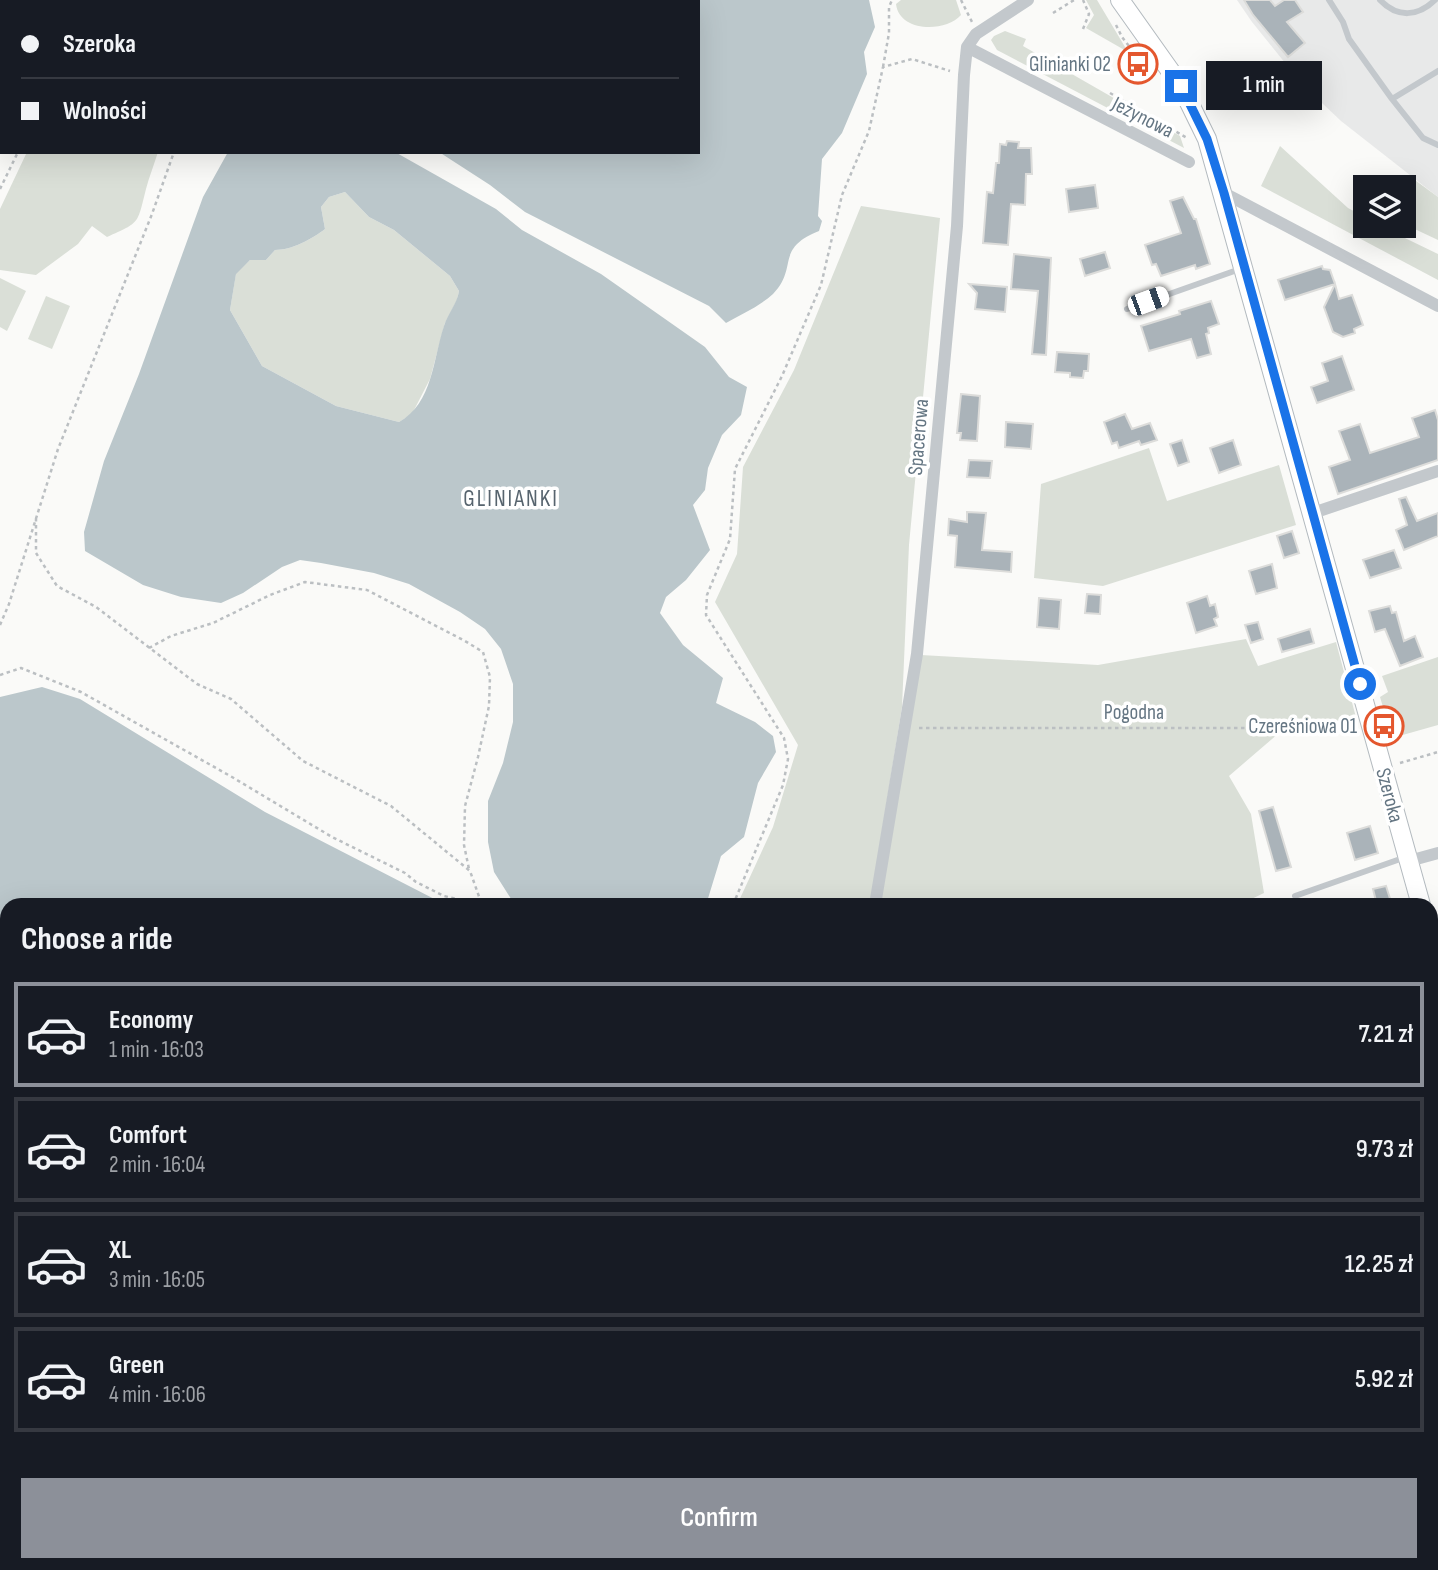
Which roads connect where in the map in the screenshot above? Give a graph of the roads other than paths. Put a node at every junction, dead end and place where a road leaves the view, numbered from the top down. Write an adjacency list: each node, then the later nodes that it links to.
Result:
1 (1028, 0): 6 (street, Spacerowa)
2 (1329, 0): 8 (lane)
3 (1380, 0): 4 (lane)
4 (1435, 0)
5 (1116, 8): 11 (street, Szeroka)
6 (967, 47): 10 (street, Jeżynowa); 20 (street, Spacerowa)
7 (1438, 71): 8 (lane)
8 (1392, 99): 9 (lane)
9 (1438, 145)
10 (1189, 162)
11 (1224, 193): 12 (street, Szeroka); 13 (street)
12 (1244, 268): 14 (lane); 16 (street, Szeroka)
13 (1438, 306)
14 (1126, 309)
15 (1438, 471): 16 (street)
16 (1313, 513): 18 (street, Szeroka)
17 (1438, 853): 18 (street)
18 (1408, 859): 19 (lane); 21 (street, Szeroka)
19 (1295, 896)
20 (876, 898)
21 (1419, 898)

